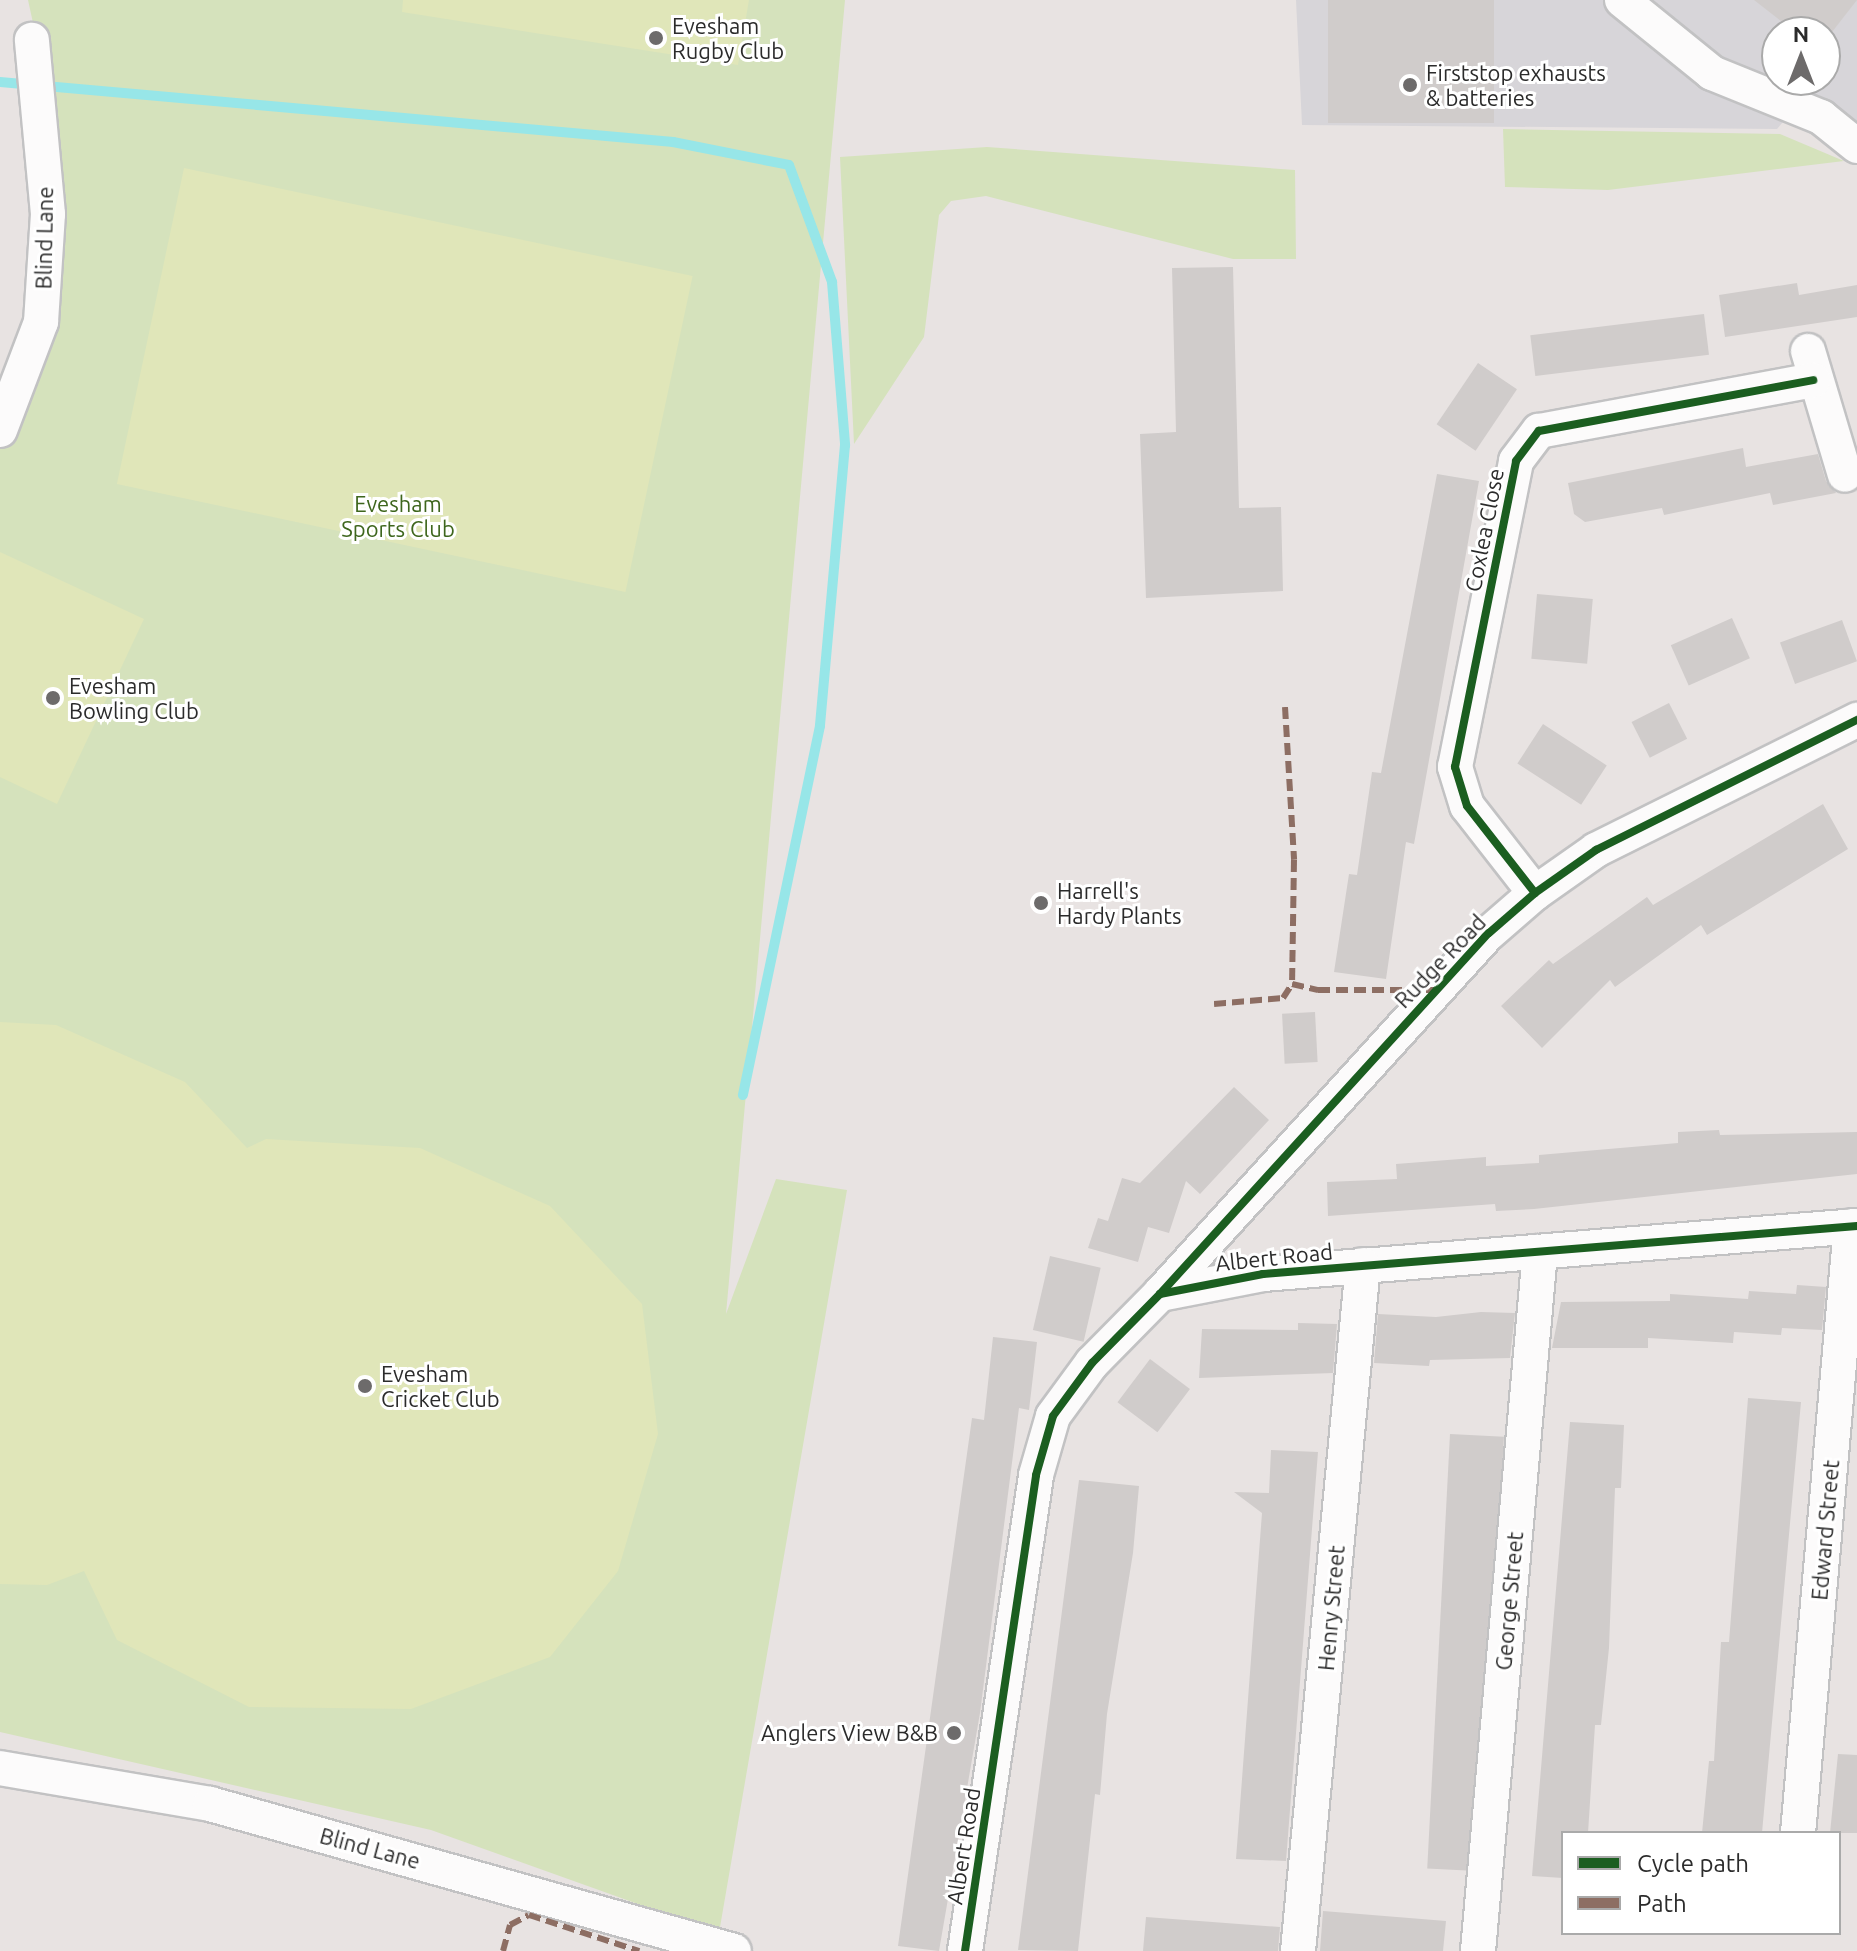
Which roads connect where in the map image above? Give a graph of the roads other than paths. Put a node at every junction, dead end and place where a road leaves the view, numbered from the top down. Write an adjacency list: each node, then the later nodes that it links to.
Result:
1 (1622, 0): 3 (street)
2 (37, 72): 4 (street, Blind Lane)
3 (1857, 146)
4 (0, 430)
5 (1845, 475): 7 (street, Coxlea Close)
6 (1857, 720): 7 (street, Rudge Road)
7 (1535, 893): 11 (street, Rudge Road)
8 (1854, 1226): 9 (street, Albert Road); 13 (street, Edward Street)
9 (1540, 1252): 10 (street, Albert Road); 17 (street, George Street)
10 (1363, 1265): 11 (street, Albert Road); 16 (street, Henry Street)
11 (1160, 1294): 15 (street, Albert Road)
12 (0, 1768): 14 (street, Blind Lane)
13 (1798, 1831)
14 (734, 1951)
15 (965, 1951)
16 (1298, 1951)
17 (1478, 1951)

